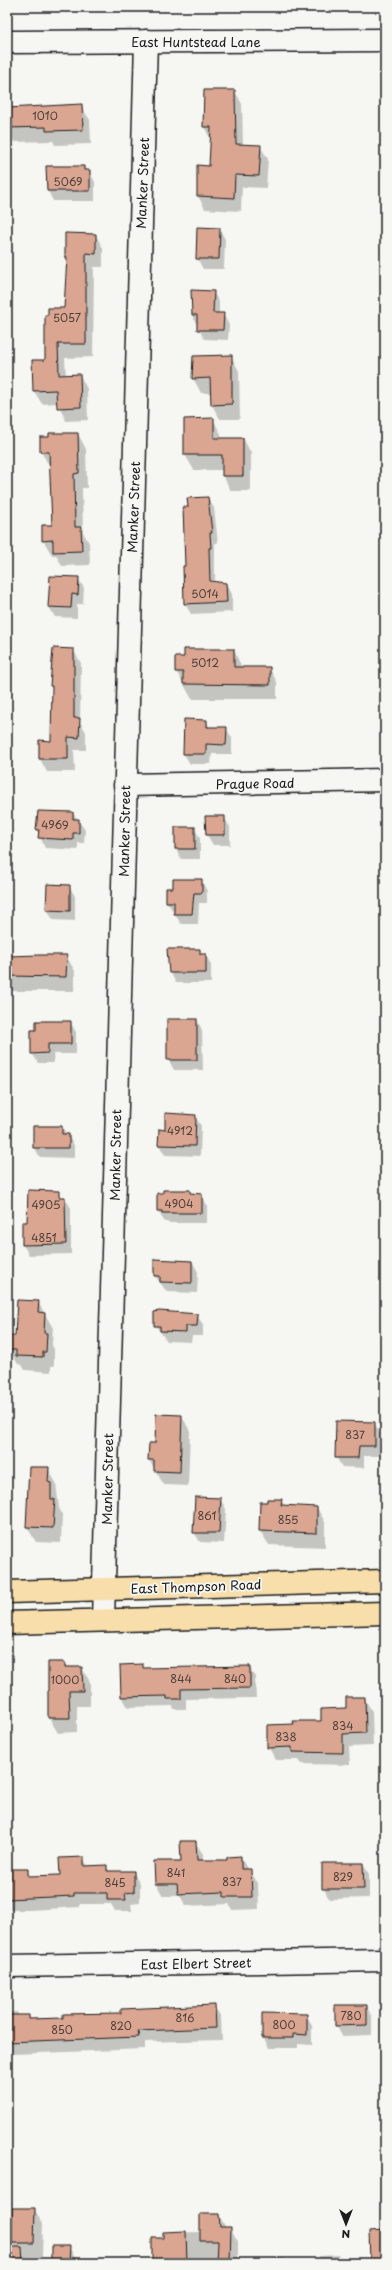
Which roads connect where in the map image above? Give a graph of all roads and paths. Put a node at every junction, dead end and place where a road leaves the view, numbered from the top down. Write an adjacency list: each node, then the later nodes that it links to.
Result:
1 (385, 40): 3 (street, East Huntstead Lane)
2 (7, 42): 3 (street, East Huntstead Lane)
3 (146, 42): 5 (street, Manker Street)
4 (385, 780): 5 (street, Prague Road)
5 (125, 785): 7 (street, Manker Street)
6 (385, 1581): 7 (main road, East Thompson Road)
7 (104, 1589): 8 (main road, East Thompson Road); 10 (street, Manker Street)
8 (7, 1592)
9 (385, 1613): 10 (main road)
10 (103, 1620): 11 (main road)
11 (7, 1623)
12 (385, 1960): 13 (street, East Elbert Street)
13 (7, 1966)

